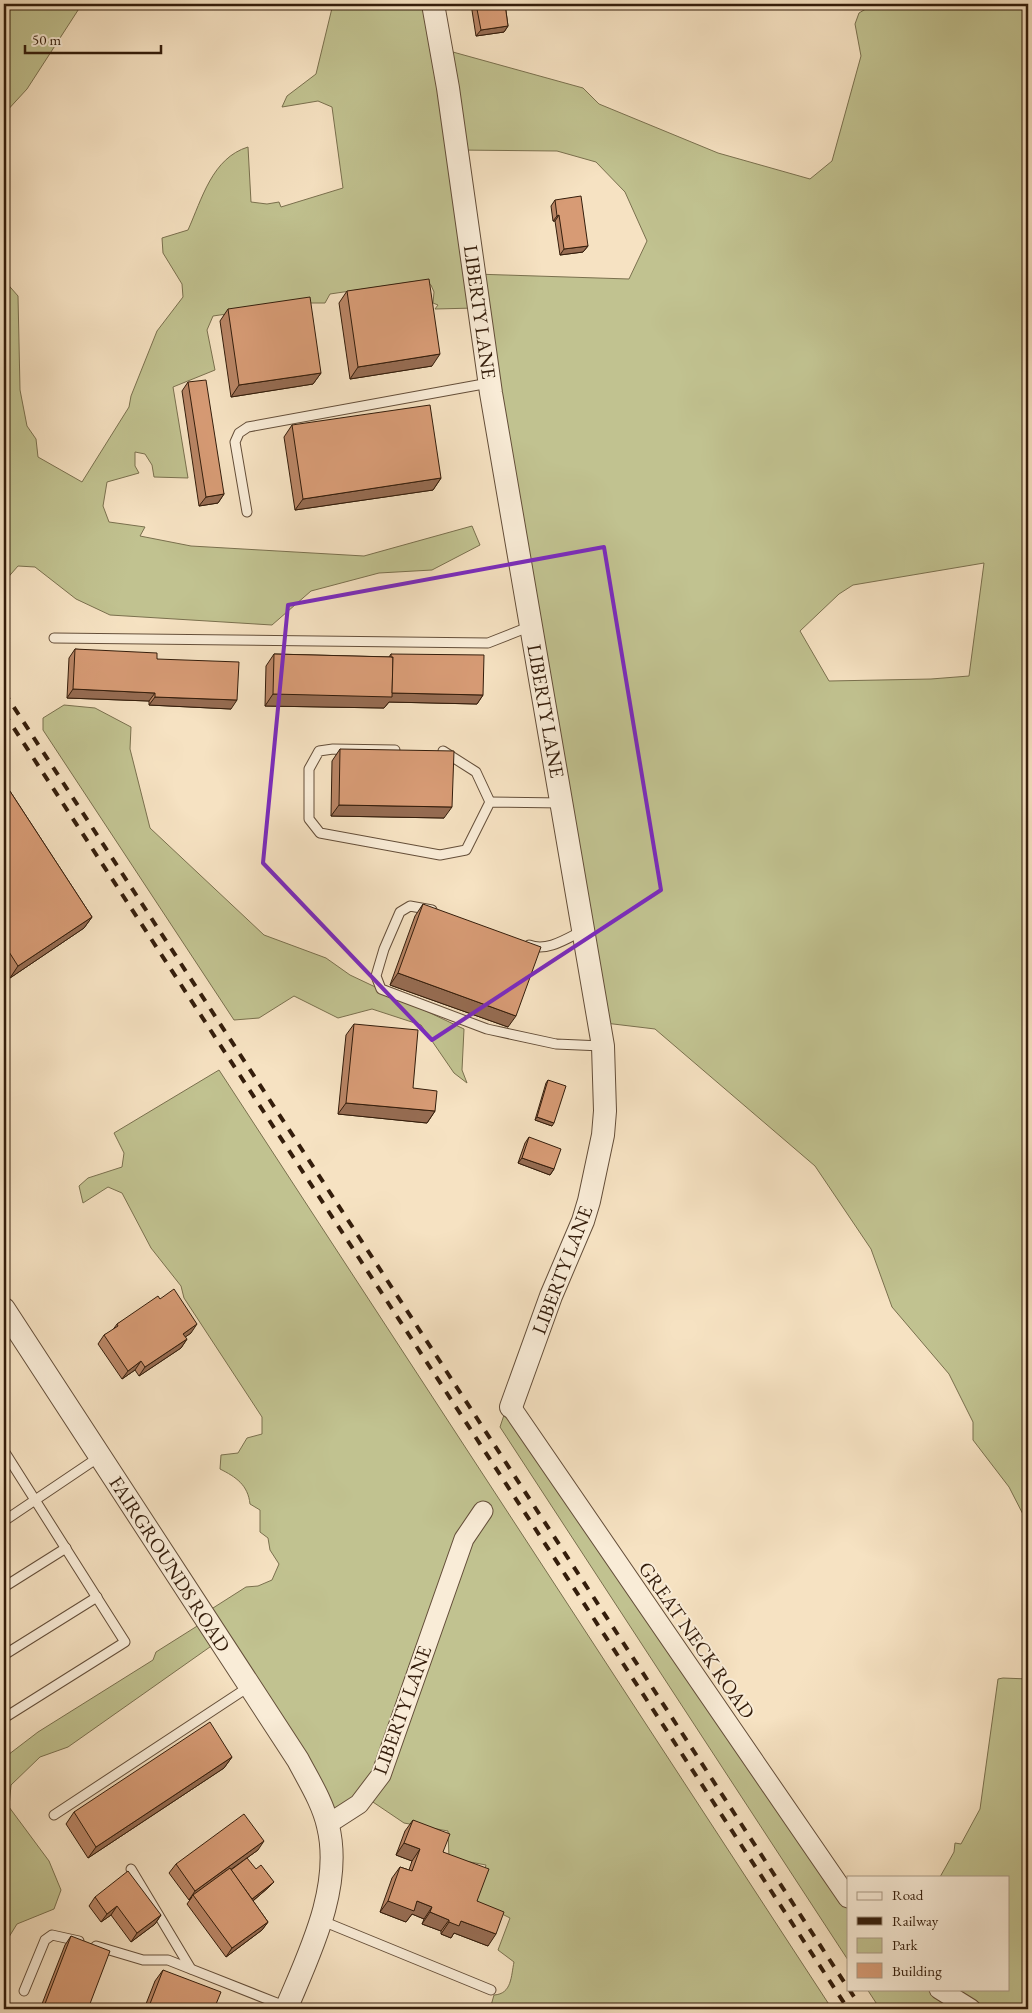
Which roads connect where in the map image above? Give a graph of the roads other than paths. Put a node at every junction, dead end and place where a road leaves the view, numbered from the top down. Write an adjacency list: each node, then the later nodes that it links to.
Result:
1 (433, 4): 2 (street, LIBERTY LANE)
2 (490, 383): 3 (lane); 4 (street, LIBERTY LANE)
3 (247, 512)
4 (531, 626): 5 (lane); 9 (street, LIBERTY LANE)
5 (54, 638)
6 (406, 750): 8 (lane)
7 (434, 751): 8 (lane)
8 (490, 802): 9 (lane)
9 (562, 803): 11 (street, LIBERTY LANE)
10 (443, 914): 13 (lane)
11 (584, 930): 12 (lane); 13 (street, LIBERTY LANE)
12 (517, 941)
13 (603, 1046): 15 (street, LIBERTY LANE)
14 (4, 1309): 17 (street, FAIRGROUNDS ROAD)
15 (510, 1406): 30 (street, GREAT NECK ROAD)
16 (4, 1451): 18 (lane)
17 (100, 1456): 18 (lane); 25 (street, FAIRGROUNDS ROAD)
18 (35, 1500): 20 (lane); 21 (lane)
19 (483, 1512): 28 (street, LIBERTY LANE)
20 (4, 1521)
21 (66, 1548): 22 (lane); 23 (lane)
22 (4, 1587)
23 (97, 1597): 24 (lane); 26 (lane)
24 (4, 1655)
25 (250, 1686): 27 (lane); 28 (street, FAIRGROUNDS ROAD)
26 (4, 1718)
27 (54, 1815)
28 (328, 1824): 31 (street)
29 (131, 1869): 32 (lane)
30 (847, 1897)
31 (320, 1920): 33 (lane); 36 (street)
32 (191, 1969): 35 (lane); 36 (lane)
33 (491, 1990)
34 (941, 1990): 37 (street)
35 (24, 1991)
36 (287, 2008)
37 (971, 2009)

